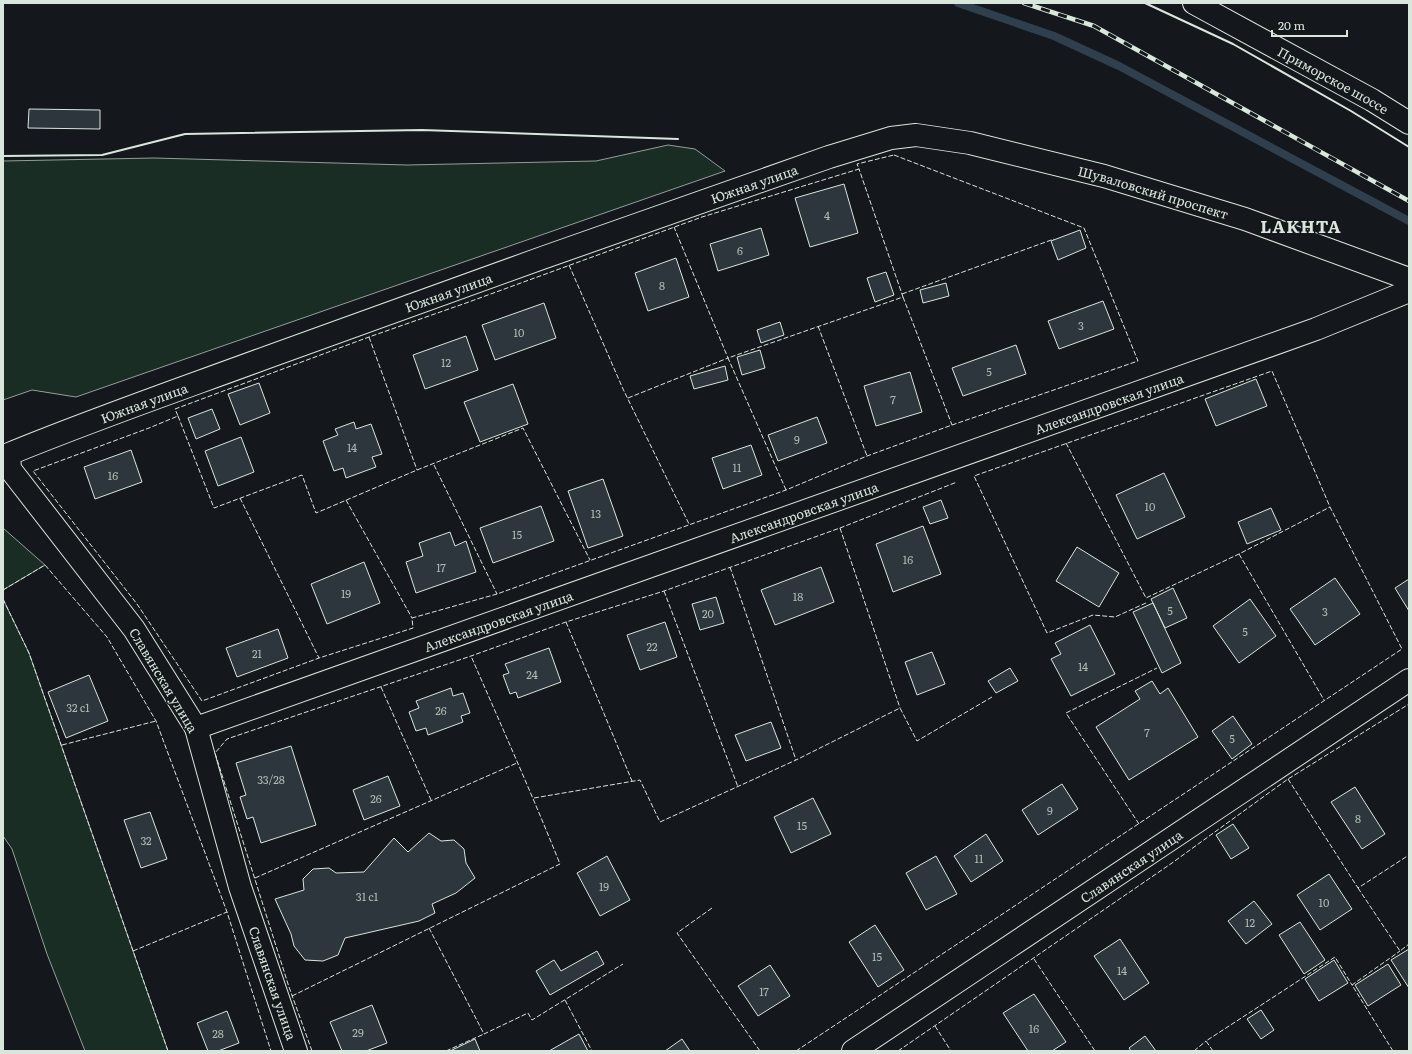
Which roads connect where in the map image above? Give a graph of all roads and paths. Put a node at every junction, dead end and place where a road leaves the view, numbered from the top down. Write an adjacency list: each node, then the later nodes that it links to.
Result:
1 (1194, 3): 2 (street, Приморское шоссе)
2 (1372, 100): 3 (street); 4 (street, Приморское шоссе)
3 (1409, 105)
4 (1409, 123)
5 (890, 138): 6 (street, Шуваловский проспект); 8 (street, Южная улица)
6 (1409, 279)
7 (1409, 291): 10 (street, Александровская улица)
8 (9, 454): 10 (street, Славянская улица)
9 (1409, 680): 12 (street, Славянская улица)
10 (196, 728): 11 (street, Славянская улица)
11 (296, 1051)
12 (853, 1051)

